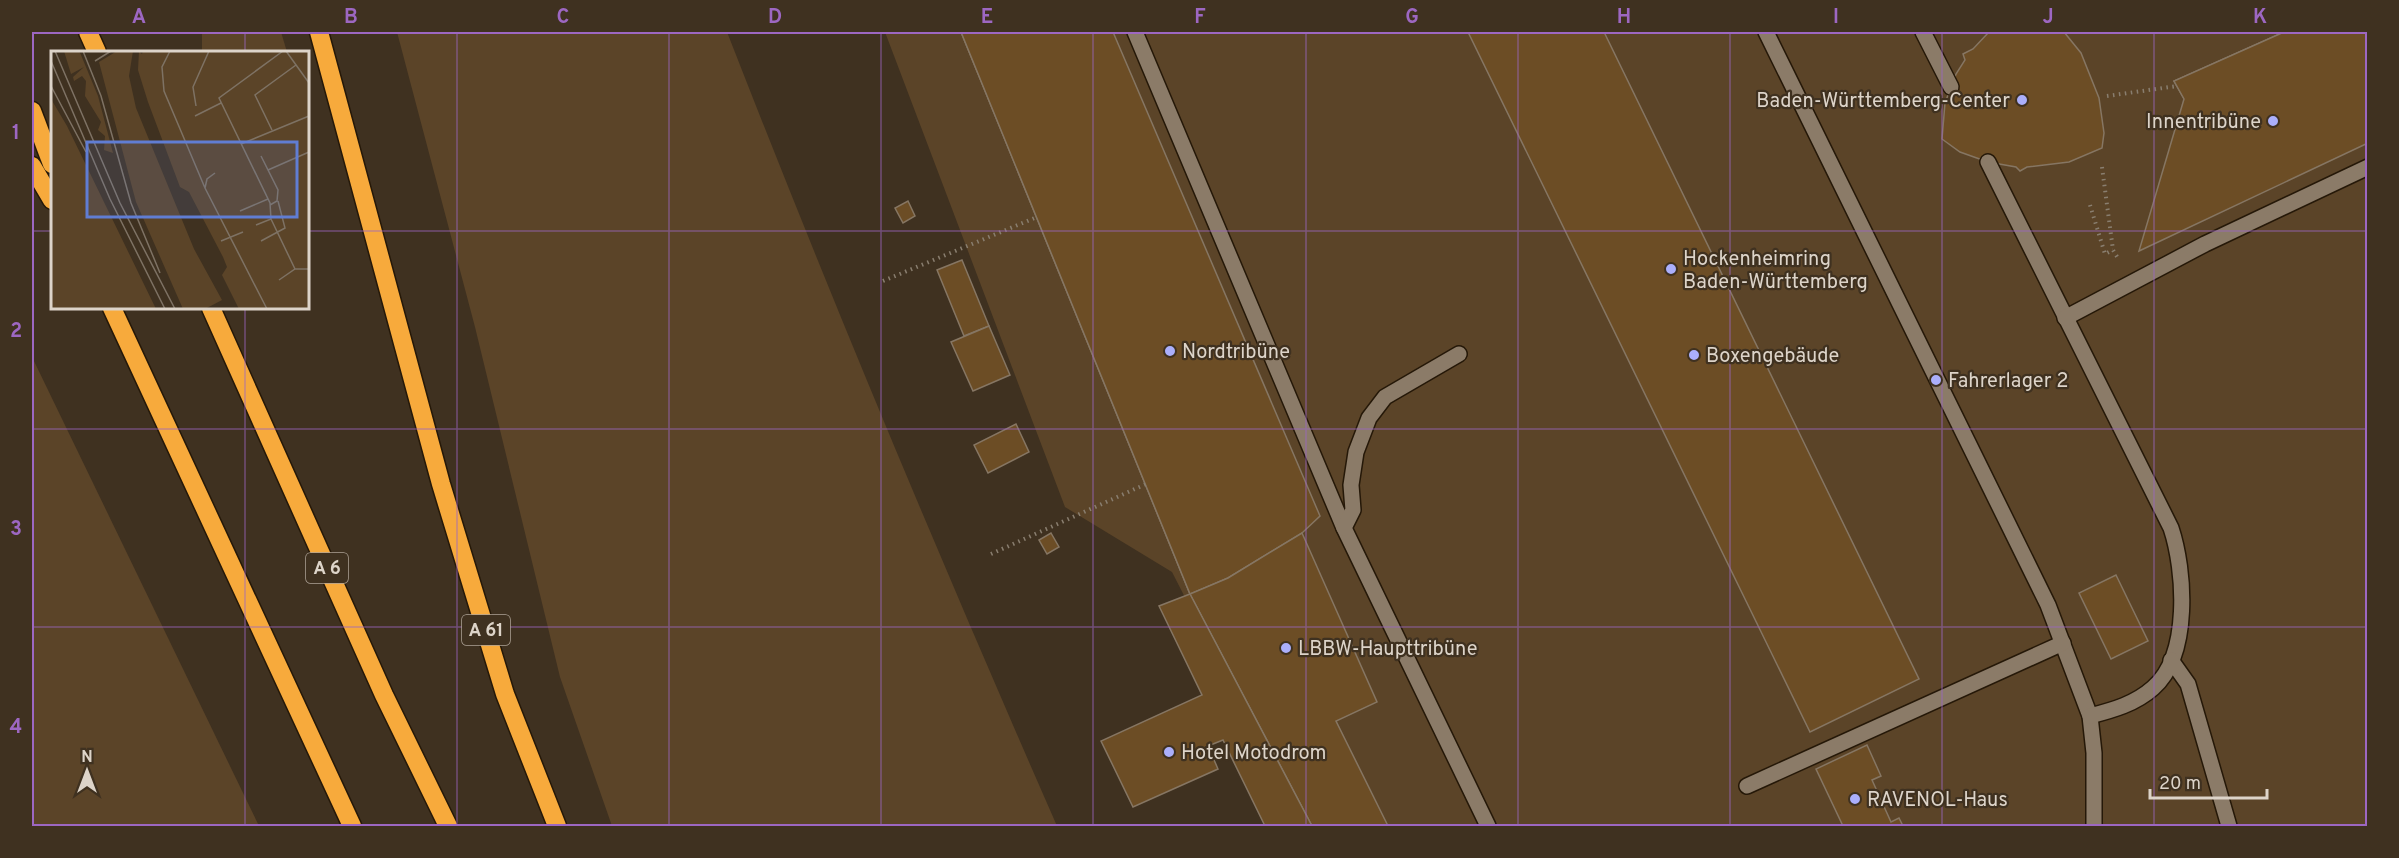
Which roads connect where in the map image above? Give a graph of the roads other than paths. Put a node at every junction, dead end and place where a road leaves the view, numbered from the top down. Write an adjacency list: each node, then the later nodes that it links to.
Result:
1 (88, 32): 6 (highway)
2 (319, 32): 25 (highway, A 61)
3 (1135, 32): 18 (lane)
4 (1766, 32): 19 (lane)
5 (1923, 32): 7 (lane)
6 (98, 51)
7 (1951, 87)
8 (32, 111): 9 (highway)
9 (51, 161)
10 (1988, 162): 16 (lane)
11 (32, 166): 13 (highway)
12 (2367, 167): 16 (lane)
13 (51, 198)
14 (112, 309): 23 (highway)
15 (211, 309): 24 (highway, A 6)
16 (2065, 318): 20 (lane)
17 (1459, 354): 18 (lane)
18 (1344, 528): 26 (lane)
19 (2063, 643): 21 (lane); 22 (lane)
20 (2171, 660): 21 (lane); 28 (lane)
21 (2090, 716): 27 (lane)
22 (1747, 786)
23 (352, 826)
24 (448, 826)
25 (558, 826)
26 (1488, 826)
27 (2094, 826)
28 (2229, 826)

